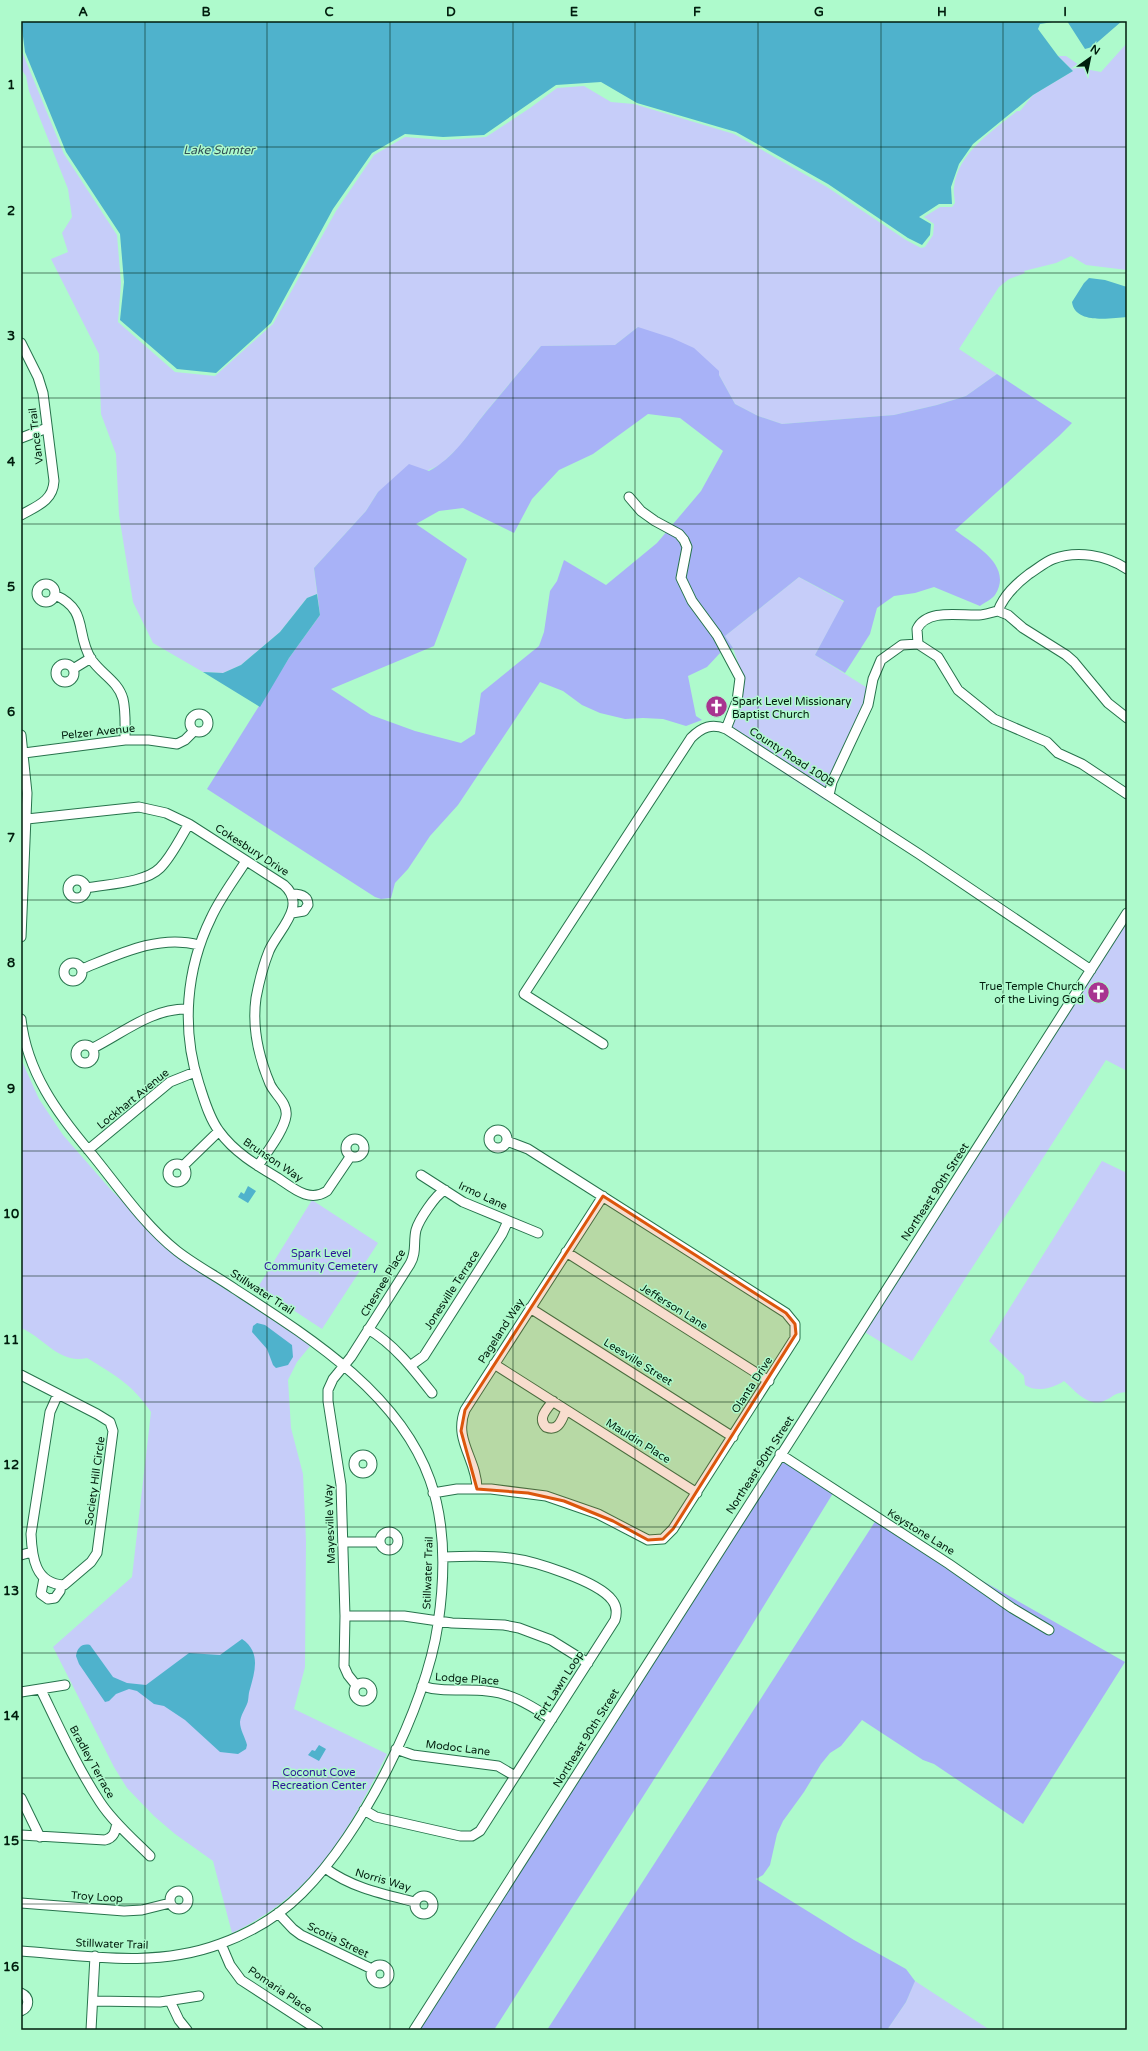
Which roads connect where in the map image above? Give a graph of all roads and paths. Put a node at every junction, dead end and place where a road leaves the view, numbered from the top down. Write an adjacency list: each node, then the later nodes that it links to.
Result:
1 (21, 344): 2 (street, Vance Trail)
2 (30, 361): 3 (street); 4 (street, Vance Trail)
3 (21, 365)
4 (47, 428): 5 (street); 7 (street, Vance Trail)
5 (21, 438)
6 (629, 497): 15 (street)
7 (21, 515)
8 (1127, 569): 10 (street)
9 (55, 594): 12 (street)
10 (998, 611): 11 (street); 14 (street)
11 (918, 644): 20 (street); 21 (street)
12 (91, 658): 13 (street); 18 (street)
13 (73, 669)
14 (1127, 718)
15 (726, 729): 21 (street, County Road 100B); 36 (street, County Road 100B)
16 (194, 730): 18 (street, Pelzer Avenue)
17 (21, 735): 19 (street)
18 (124, 740): 19 (street, Pelzer Avenue)
19 (24, 753): 22 (street)
20 (1127, 794)
21 (829, 795): 33 (street, County Road 100B)
22 (27, 819): 23 (street, Cokesbury Drive); 27 (street)
23 (189, 824): 24 (street, Cokesbury Drive); 25 (street)
24 (246, 861): 26 (street, Cokesbury Drive); 31 (street, Brunson Way)
25 (87, 888)
26 (292, 894): 28 (street); 28 (street, Cokesbury Drive)
27 (22, 906): 30 (street)
28 (292, 913): 44 (street)
29 (1127, 913): 33 (street, Northeast 90th Street)
30 (21, 937)
31 (199, 945): 32 (street); 34 (street, Brunson Way)
32 (82, 969)
33 (1091, 970): 63 (street, Northeast 90th Street)
34 (188, 1009): 37 (street); 38 (street, Brunson Way)
35 (21, 1019): 41 (street, Stillwater Trail)
36 (603, 1044)
37 (93, 1048)
38 (195, 1072): 39 (street, Brunson Way); 41 (street, Lockhart Avenue)
39 (219, 1131): 43 (street); 44 (street, Brunson Way)
40 (507, 1141): 47 (street, Olanta Drive)
41 (88, 1150): 54 (street, Stillwater Trail)
42 (350, 1156): 44 (street, Brunson Way)
43 (183, 1166)
44 (258, 1166)
45 (421, 1175): 46 (street, Irmo Lane)
46 (445, 1190): 48 (street, Irmo Lane); 52 (street, Chesnee Place)
47 (603, 1196): 50 (street, Pageland Way); 57 (street, Olanta Drive)
48 (508, 1221): 49 (street, Irmo Lane); 55 (street, Jonesville Terrace)
49 (538, 1233)
50 (566, 1252): 51 (street, Pageland Way); 57 (street, Jefferson Lane)
51 (530, 1308): 53 (street, Pageland Way); 62 (street, Leesville Street)
52 (368, 1329): 54 (street, Chesnee Place); 55 (street)
53 (494, 1364): 60 (street, Mauldin Place); 66 (street, Pageland Way)
54 (344, 1366): 65 (street, Mayesville Way); 67 (street, Stillwater Trail)
55 (410, 1366): 58 (street)
56 (21, 1375): 59 (street, Society Hill Circle)
57 (769, 1381): 62 (street, Olanta Drive)
58 (432, 1393)
59 (58, 1394): 71 (street, Society Hill Circle); 75 (street, Society Hill Circle)
60 (553, 1402): 61 (street, Mauldin Place); 61 (street)
61 (566, 1410): 68 (street, Mauldin Place)
62 (733, 1437): 68 (street, Olanta Drive)
63 (780, 1454): 78 (street, Keystone Lane); 111 (street, Northeast 90th Street)
64 (354, 1465): 65 (street)
65 (339, 1467): 69 (street, Mayesville Way)
66 (477, 1488): 67 (street, Olanta Drive); 68 (street, Olanta Drive)
67 (434, 1493): 73 (street, Stillwater Trail)
68 (697, 1493)
69 (343, 1542): 70 (street); 76 (street, Mayesville Way)
70 (380, 1542)
71 (32, 1552): 72 (street); 74 (street, Society Hill Circle)
72 (21, 1555)
73 (443, 1557): 77 (street, Stillwater Trail); 79 (street, Fort Lawn Loop)
74 (44, 1578): 75 (street); 75 (street, Society Hill Circle)
75 (61, 1585)
76 (345, 1616): 77 (street); 81 (street, Mayesville Way)
77 (438, 1622): 79 (street); 82 (street, Stillwater Trail)
78 (1049, 1630)
79 (588, 1663): 85 (street, Fort Lawn Loop)
80 (65, 1685): 83 (street)
81 (356, 1685)
82 (422, 1686): 85 (street, Lodge Place); 86 (street, Stillwater Trail)
83 (41, 1690): 84 (street); 90 (street, Bradley Terrace)
84 (21, 1692)
85 (552, 1719): 87 (street, Fort Lawn Loop)
86 (396, 1749): 87 (street, Modoc Lane); 89 (street, Stillwater Trail)
87 (515, 1776): 89 (street, Fort Lawn Loop)
88 (21, 1798): 92 (street)
89 (364, 1810): 94 (street, Stillwater Trail)
90 (117, 1824): 92 (street); 93 (street, Bradley Terrace)
91 (21, 1835): 92 (street)
92 (40, 1837)
93 (150, 1856)
94 (325, 1868): 95 (street, Norris Way); 98 (street, Stillwater Trail)
95 (415, 1902)
96 (21, 1903): 97 (street, Troy Loop)
97 (170, 1903)
98 (278, 1913): 99 (street, Stillwater Trail); 102 (street, Scotia Street)
99 (221, 1944): 101 (street, Stillwater Trail); 110 (street, Pomaria Place)
100 (21, 1951): 101 (street, Stillwater Trail)
101 (95, 1956): 105 (street)
102 (372, 1969)
103 (21, 1993): 107 (street)
104 (199, 1996): 106 (street)
105 (93, 2001): 106 (street); 108 (street)
106 (170, 2001): 109 (street)
107 (21, 2011)
108 (91, 2030)
109 (187, 2030)
110 (318, 2030)
111 (414, 2030)

